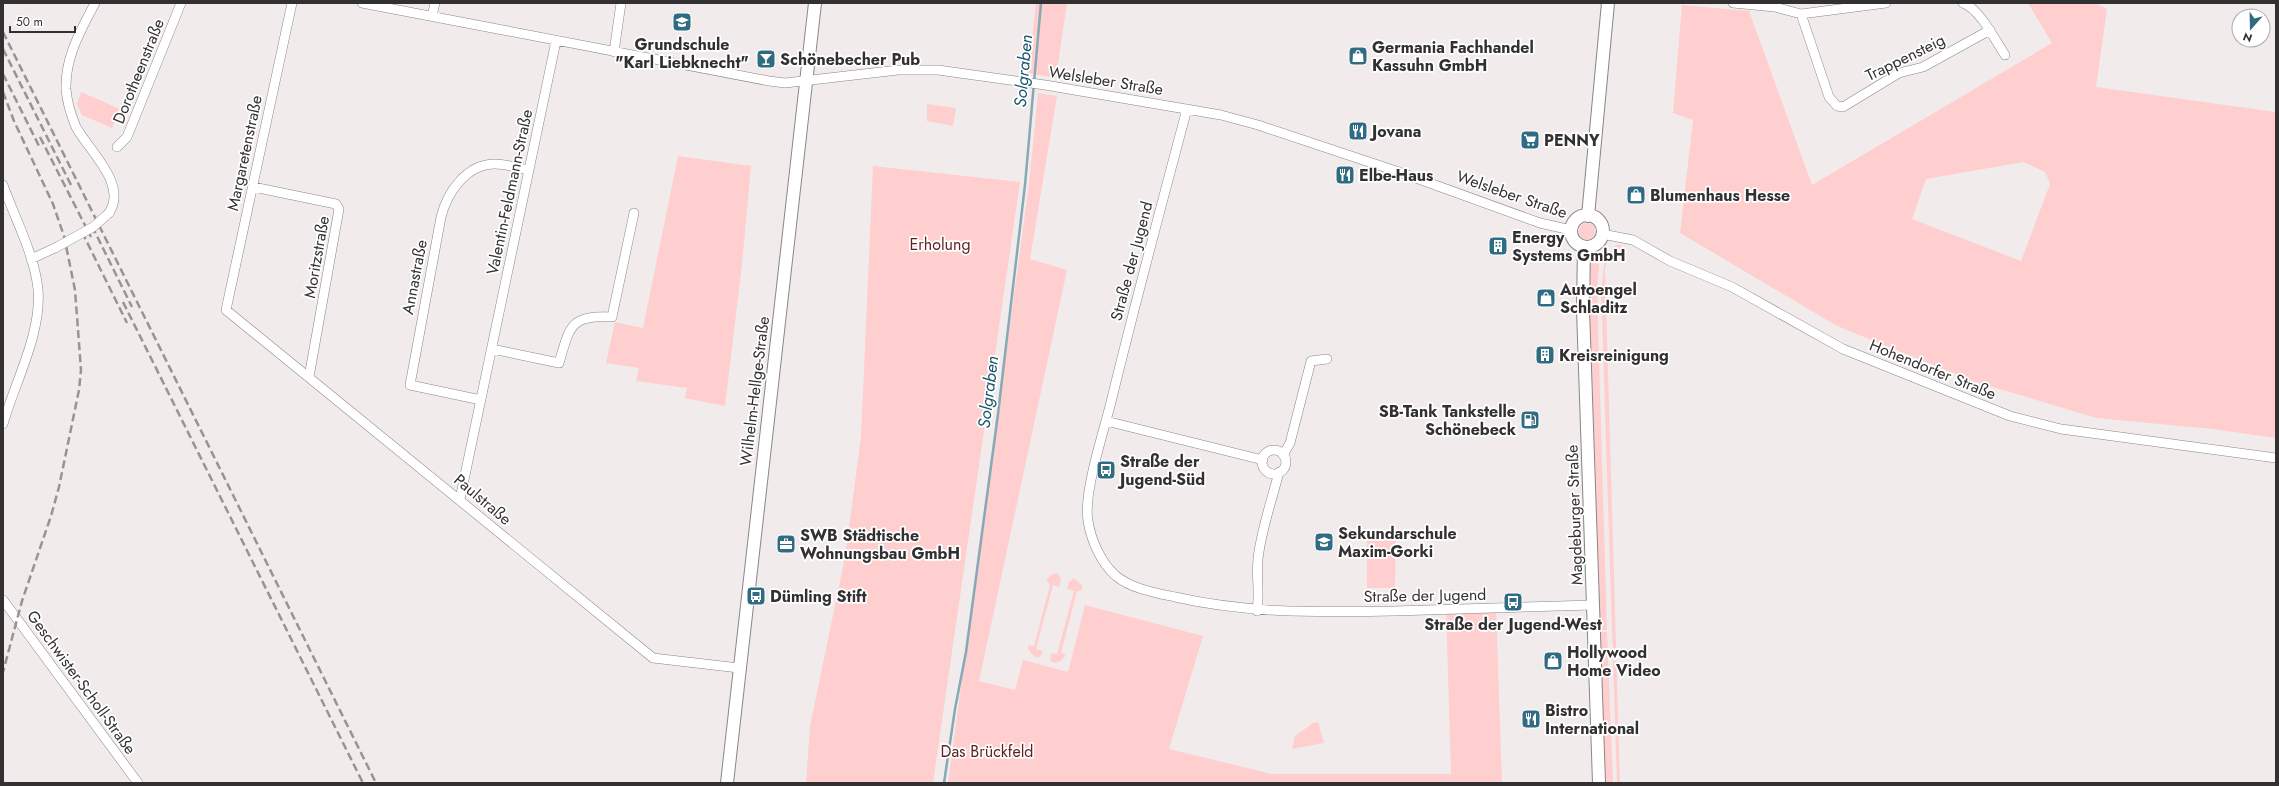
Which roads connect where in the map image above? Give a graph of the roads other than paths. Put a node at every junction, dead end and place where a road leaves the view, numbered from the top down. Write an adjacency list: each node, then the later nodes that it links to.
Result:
1 (95, 3): 30 (street, bridge)
2 (181, 3): 21 (street, Dorotheenstraße)
3 (292, 3): 24 (street, Margaretenstraße)
4 (362, 3): 14 (street, Welsleber Straße)
5 (435, 3): 14 (street)
6 (621, 3): 17 (street)
7 (815, 3): 19 (main road, Wilhelm-Hellge-Straße)
8 (1608, 3): 26 (main road)
9 (1732, 3): 13 (street)
10 (1886, 3): 12 (street)
11 (1963, 3): 15 (street)
12 (1867, 4): 13 (street)
13 (1801, 14): 15 (street, Trappensteig)
14 (432, 16): 16 (street, Welsleber Straße)
15 (1990, 30): 18 (street)
16 (556, 41): 17 (street, Welsleber Straße); 22 (street, Valentin-Feldmann-Straße)
17 (614, 52): 19 (street, Welsleber Straße)
18 (2004, 55)
19 (806, 82): 20 (street, Welsleber Straße); 46 (main road, Wilhelm-Hellge-Straße)
20 (1187, 109): 27 (street, Welsleber Straße); 36 (street, Straße der Jugend)
21 (117, 147)
22 (529, 170): 32 (street, Valentin-Feldmann-Straße); 35 (street, Annastraße)
23 (3, 185): 30 (street)
24 (253, 187): 31 (street, Margaretenstraße); 34 (street, Moritzstraße)
25 (634, 213): 32 (street)
26 (1588, 216): 27 (main road); 28 (main road)
27 (1571, 230): 29 (main road)
28 (1602, 234): 29 (main road); 39 (street, Hohendorfer Straße)
29 (1584, 246): 44 (main road, Magdeburger Straße)
30 (31, 259): 37 (street)
31 (226, 310): 34 (street, Paulstraße)
32 (492, 349): 35 (street, Valentin-Feldmann-Straße)
33 (1326, 359): 38 (street)
34 (309, 377): 42 (street, Paulstraße)
35 (481, 400): 42 (street, Valentin-Feldmann-Straße)
36 (1106, 421): 40 (street); 45 (street, Straße der Jugend)
37 (3, 424)
38 (1284, 455): 40 (street); 41 (street)
39 (2276, 458)
40 (1263, 460): 41 (street)
41 (1279, 472): 45 (street)
42 (460, 499): 46 (street, Paulstraße)
43 (3, 600): 47 (street, Geschwister-Scholl-Straße)
44 (1593, 605): 45 (street, Straße der Jugend); 49 (main road, Magdeburger Straße)
45 (1257, 611)
46 (739, 668): 48 (main road, Wilhelm-Hellge-Straße)
47 (138, 783)
48 (727, 783)
49 (1599, 783)

